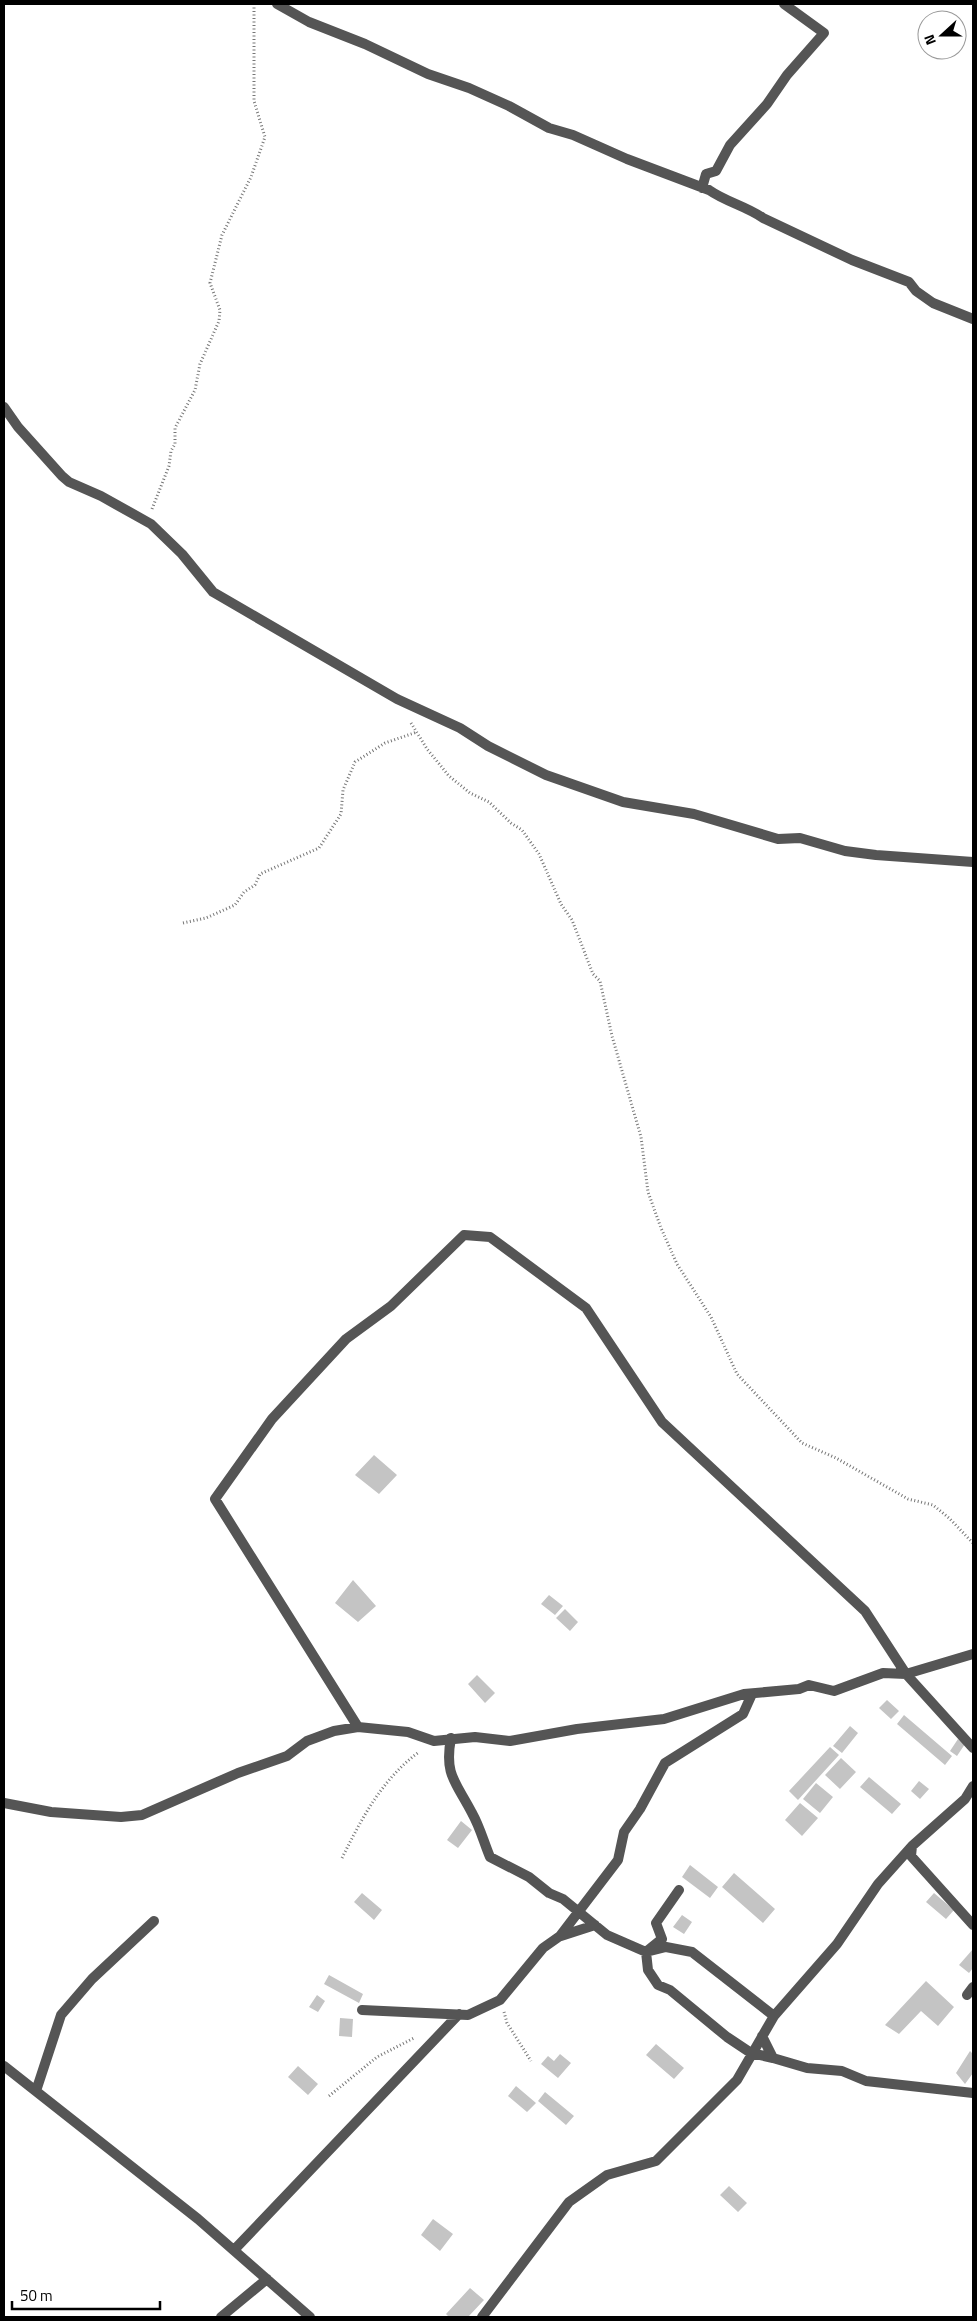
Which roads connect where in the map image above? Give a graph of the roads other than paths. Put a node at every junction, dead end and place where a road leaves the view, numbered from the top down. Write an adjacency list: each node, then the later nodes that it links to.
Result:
1 (277, 4): 3 (street)
2 (784, 4): 3 (street)
3 (702, 188): 4 (street)
4 (973, 319)
5 (4, 407): 6 (street)
6 (973, 862)
7 (973, 1654): 8 (street)
8 (906, 1674): 9 (street); 10 (street); 12 (street)
9 (752, 1694): 11 (street); 17 (street)
10 (358, 1726): 11 (street); 14 (street)
11 (451, 1738): 17 (street)
12 (973, 1748)
13 (973, 1786): 15 (street)
14 (4, 1803)
15 (912, 1846): 20 (street); 25 (street)
16 (679, 1890): 22 (street)
17 (579, 1912): 19 (street); 21 (street)
18 (154, 1921): 30 (street)
19 (595, 1925): 21 (street); 22 (street)
20 (973, 1925)
21 (560, 1936): 24 (street)
22 (646, 1952): 25 (street); 27 (street)
23 (362, 2010): 24 (street)
24 (459, 2014): 32 (street)
25 (774, 2016): 26 (street)
26 (762, 2036): 27 (street); 28 (street)
27 (751, 2053): 28 (street); 36 (street)
28 (773, 2058): 31 (street)
29 (4, 2066): 30 (street)
30 (36, 2091): 32 (street)
31 (973, 2093)
32 (234, 2250): 33 (street)
33 (267, 2279): 34 (street); 35 (street)
34 (221, 2317)
35 (310, 2317)
36 (482, 2317)

